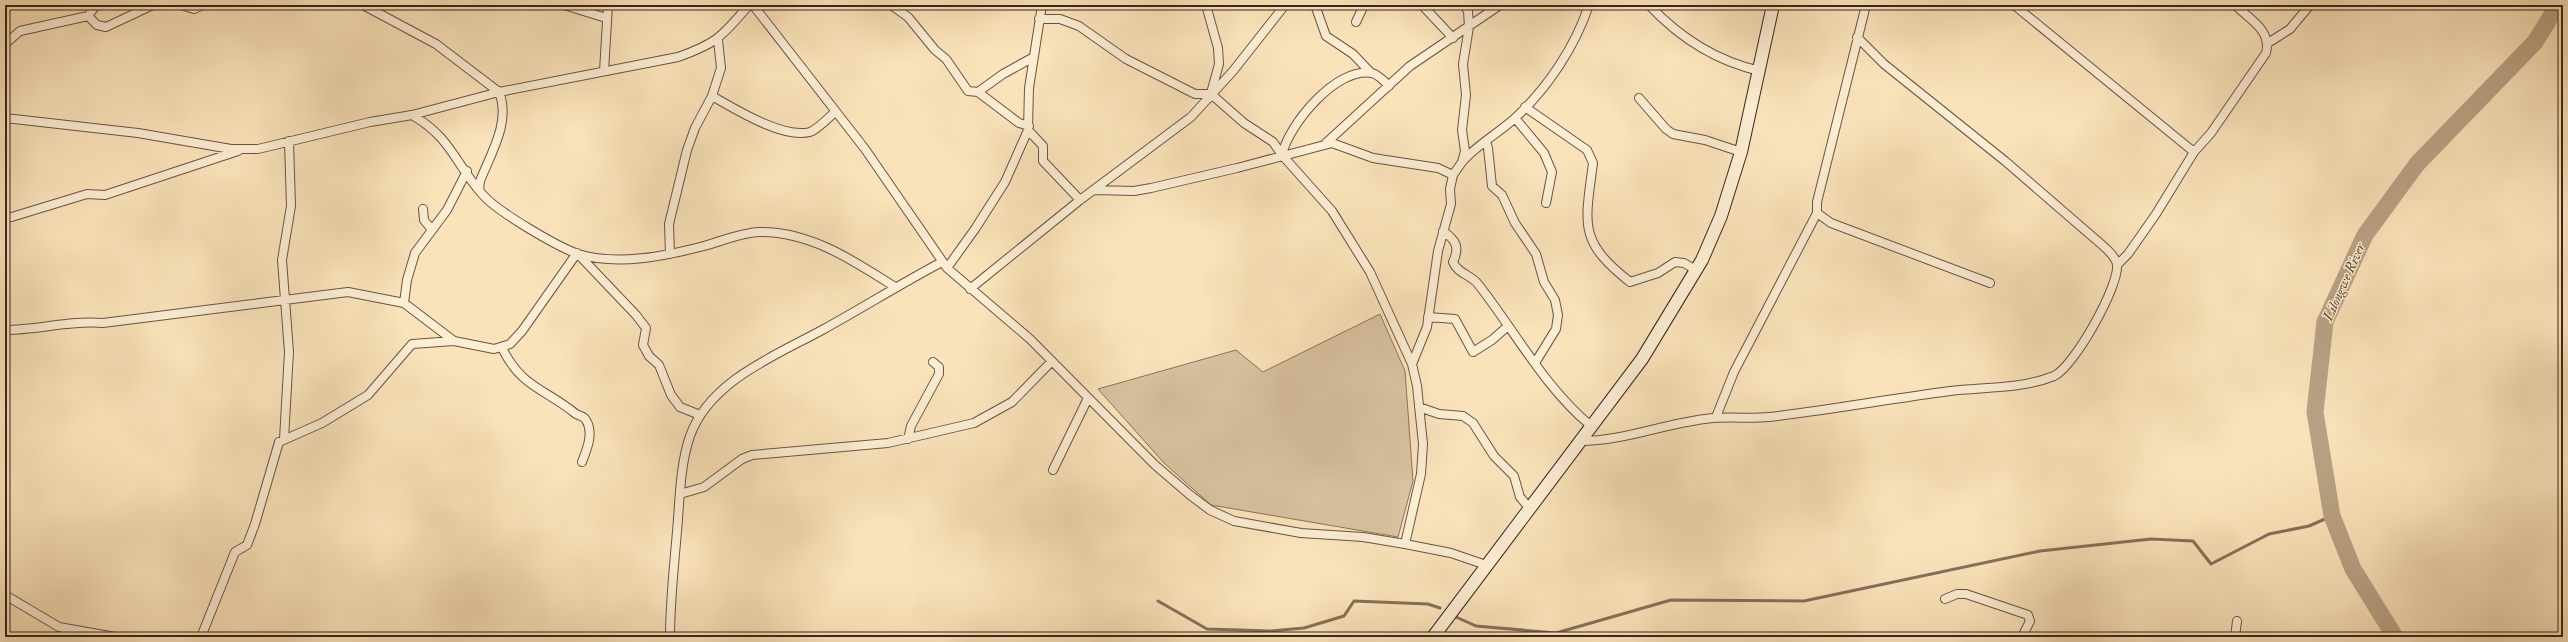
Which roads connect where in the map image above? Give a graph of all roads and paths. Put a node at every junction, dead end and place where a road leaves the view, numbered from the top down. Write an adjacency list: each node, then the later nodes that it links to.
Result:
1 (96, 5): 26 (street)
2 (153, 5): 26 (street)
3 (181, 5): 4 (street)
4 (203, 5)
5 (564, 5): 27 (street)
6 (608, 5): 27 (street)
7 (749, 5): 33 (street)
8 (753, 5): 47 (street)
9 (891, 5): 42 (street)
10 (1042, 5): 28 (street)
11 (1206, 5): 43 (street)
12 (1285, 5): 43 (street)
13 (1316, 5): 39 (street)
14 (1364, 5): 29 (street)
15 (1422, 5): 32 (street)
16 (1500, 5): 30 (street)
17 (1589, 5): 46 (street)
18 (1649, 5): 38 (street)
19 (1773, 5): 38 (main road)
20 (1866, 5): 31 (street)
21 (2014, 5): 57 (street)
22 (2235, 5): 34 (street)
23 (2310, 5): 34 (street)
24 (366, 6): 41 (street)
25 (1467, 7): 30 (street)
26 (88, 16): 35 (street)
27 (606, 18): 37 (street)
28 (1039, 19): 36 (street); 43 (street)
29 (1356, 22)
30 (1469, 27): 32 (street); 59 (street)
31 (1857, 37): 67 (street); 74 (street)
32 (1453, 38): 40 (street)
33 (718, 40): 37 (street); 44 (street)
34 (2268, 43): 57 (street)
35 (5, 44)
36 (1032, 58): 42 (street); 51 (street)
37 (604, 71): 41 (street)
38 (1760, 71): 56 (main road)
39 (1371, 73): 40 (street); 58 (street)
40 (1389, 86): 54 (street)
41 (499, 92): 48 (street); 62 (street)
42 (978, 92): 51 (street)
43 (1211, 94): 58 (street); 63 (street)
44 (712, 96): 47 (street); 72 (street)
45 (1639, 98): 56 (street)
46 (1525, 107): 50 (street); 75 (street)
47 (834, 112): 73 (street)
48 (412, 115): 52 (street); 60 (street)
49 (5, 118): 55 (street)
50 (1515, 118): 53 (street); 65 (street)
51 (1028, 128): 64 (street); 73 (street)
52 (289, 141): 55 (street); 79 (street)
53 (1486, 142): 59 (street); 88 (street)
54 (1326, 143): 58 (street); 61 (street)
55 (243, 150): 68 (street)
56 (1741, 152): 75 (main road)
57 (2194, 152): 74 (street)
58 (1282, 155): 63 (street); 89 (street)
59 (1462, 162): 61 (street)
60 (467, 171): 62 (street); 69 (street)
61 (1453, 175): 70 (street)
62 (480, 190): 71 (street)
63 (1094, 190): 64 (street)
64 (1080, 200): 78 (street)
65 (1546, 203)
66 (423, 209): 69 (street)
67 (1818, 213): 76 (street); 93 (street)
68 (5, 219)
69 (432, 230): 80 (street)
70 (1443, 231): 81 (street); 82 (street)
71 (577, 253): 72 (street); 85 (street); 92 (street)
72 (670, 254): 77 (street)
73 (945, 265): 77 (street); 78 (street)
74 (2117, 265): 93 (street)
75 (1696, 270): 94 (main road)
76 (1990, 283)
77 (895, 287): 92 (street)
78 (970, 289): 86 (street)
79 (284, 299): 80 (street); 83 (street); 95 (street)
80 (404, 303): 84 (street)
81 (1428, 317): 82 (street); 89 (street)
82 (1508, 326): 88 (street)
83 (5, 330)
84 (454, 341): 85 (street); 95 (street)
85 (502, 348): 98 (street)
86 (1052, 361): 90 (street); 96 (street)
87 (933, 362): 96 (street)
88 (1535, 363): 94 (street)
89 (1412, 364): 91 (street)
90 (1088, 398): 99 (street); 102 (street)
91 (1419, 407): 101 (street); 102 (street)
92 (700, 416): 100 (street)
93 (1716, 417): 97 (street)
94 (1590, 426): 97 (main road)
95 (284, 439): 110 (street)
96 (908, 439): 100 (street)
97 (1580, 441): 101 (main road)
98 (582, 462)
99 (1053, 470)
100 (680, 494): 111 (street)
101 (1530, 509): 103 (main road)
102 (1405, 544): 103 (street)
103 (1486, 565): 112 (main road)
104 (5, 595): 107 (street)
105 (1945, 599): 113 (street)
106 (2236, 621): 114 (street)
107 (67, 630): 108 (street); 109 (street)
108 (62, 637)
109 (116, 637)
110 (201, 637)
111 (670, 637)
112 (1433, 637)
113 (2022, 637)
114 (2235, 637)

